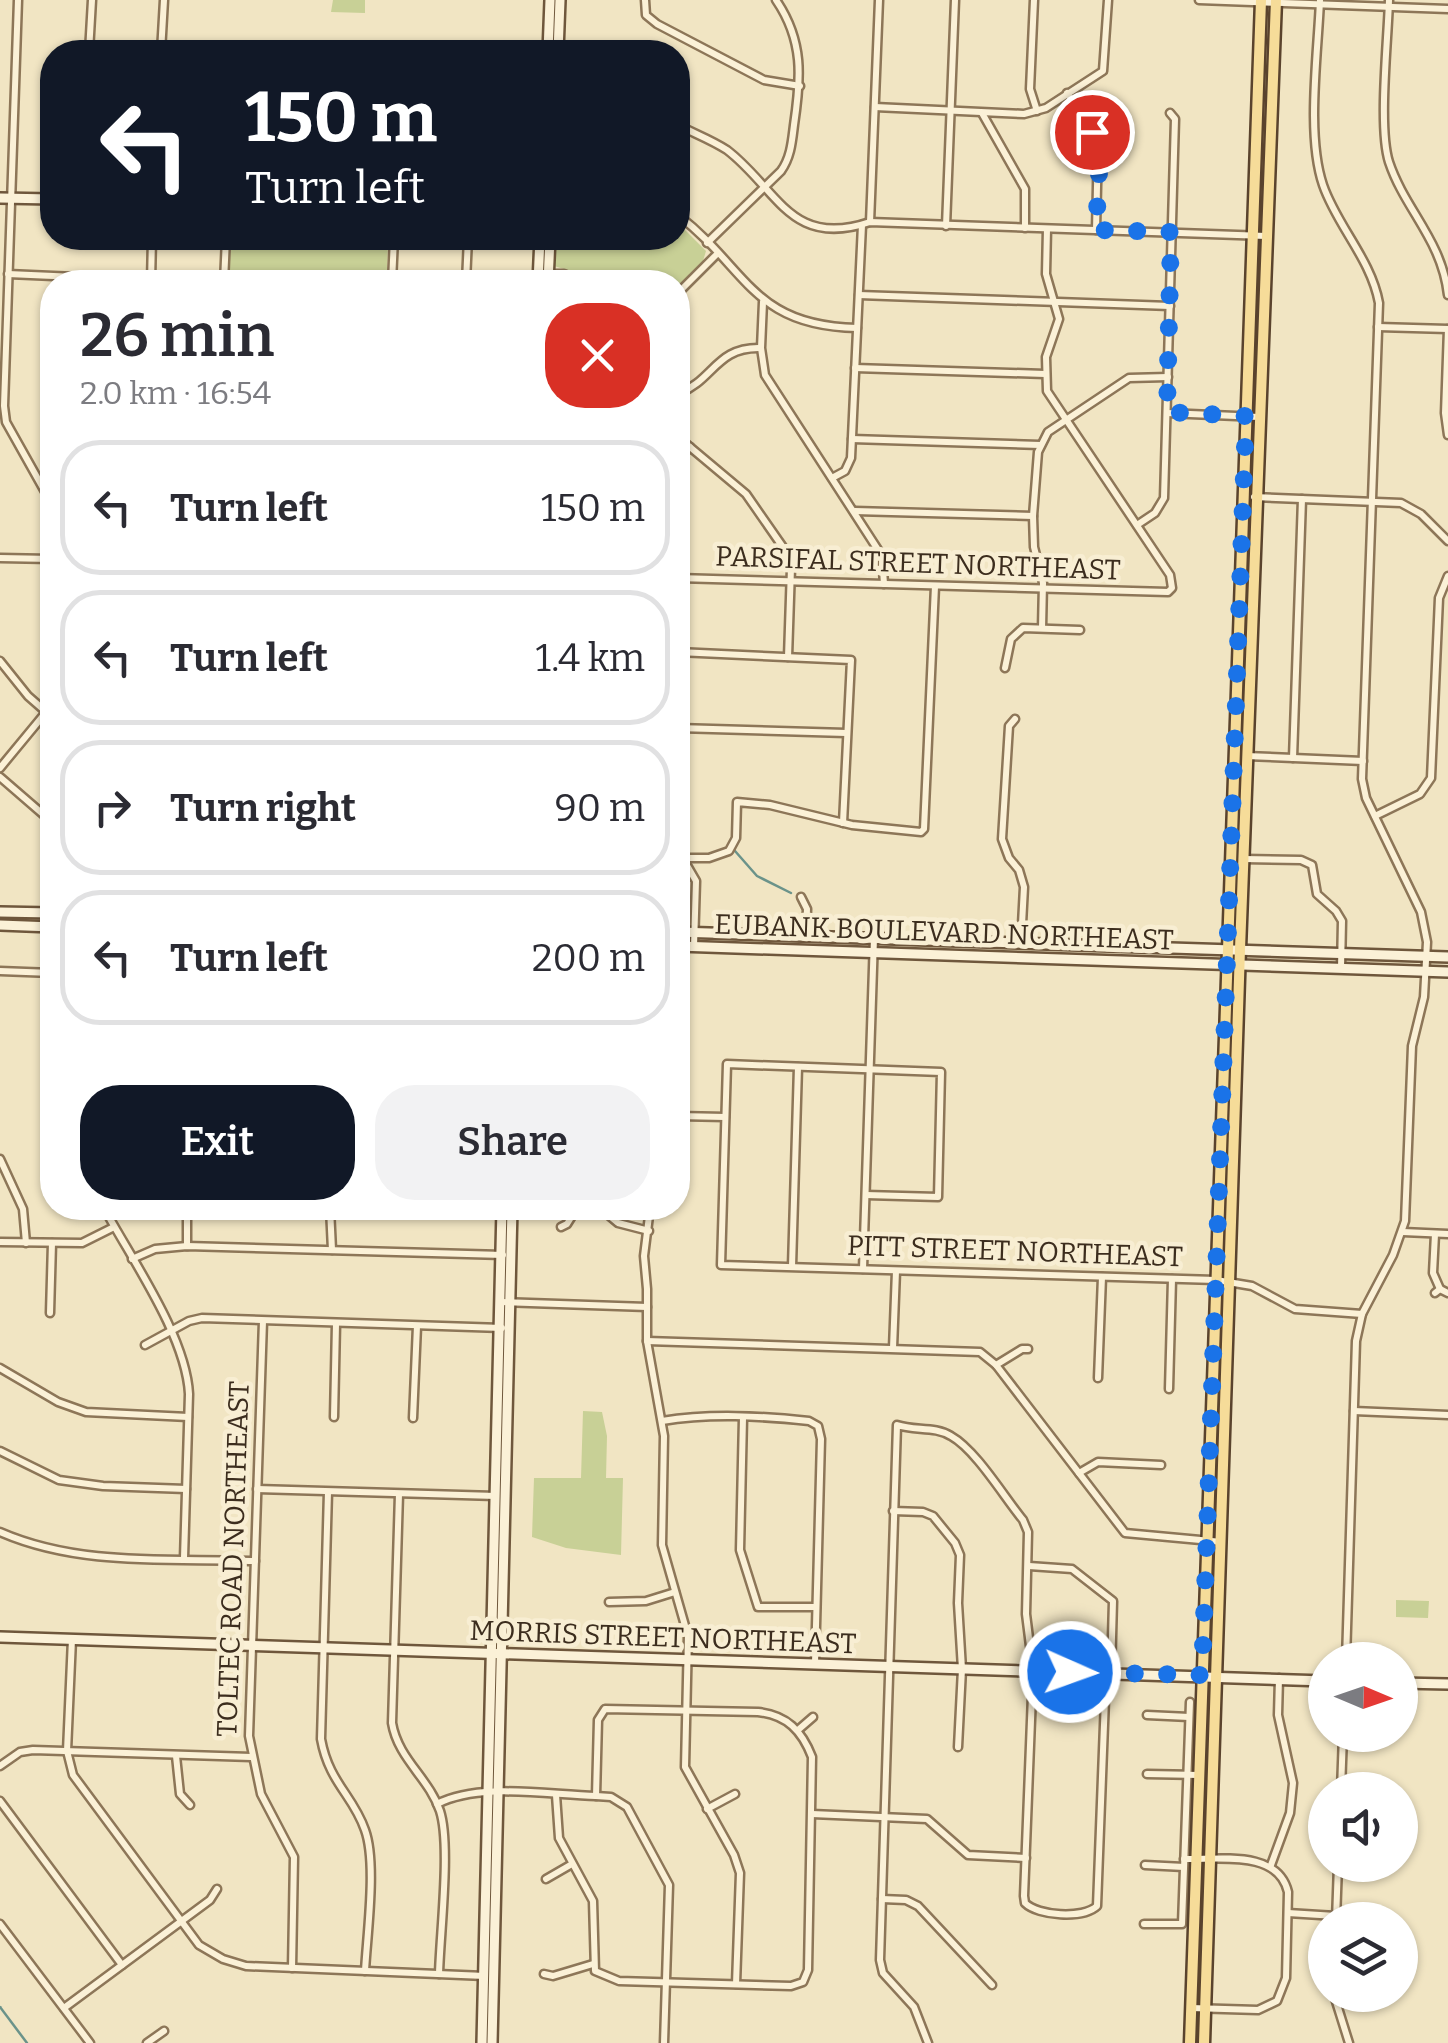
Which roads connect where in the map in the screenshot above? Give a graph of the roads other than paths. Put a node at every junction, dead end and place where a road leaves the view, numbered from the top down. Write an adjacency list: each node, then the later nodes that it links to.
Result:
1 (18, 0): 33 (street)
2 (92, 0): 18 (street)
3 (164, 0): 19 (street)
4 (550, 0): 20 (street)
5 (560, 0): 21 (street)
6 (645, 0): 22 (street)
7 (776, 0): 24 (street)
8 (879, 0): 26 (street)
9 (955, 0): 27 (street)
10 (1034, 0): 28 (street)
11 (1108, 0): 25 (street)
12 (1199, 0): 13 (street)
13 (1262, 1): 14 (street); 42 (main road)
14 (1276, 1): 15 (street); 43 (main road)
15 (1320, 2): 16 (street); 54 (street)
16 (1389, 4): 17 (street); 49 (street)
17 (1448, 10)
18 (90, 40)
19 (162, 40)
20 (548, 40)
21 (558, 40)
22 (688, 40)
23 (690, 41): 24 (street)
24 (800, 86): 32 (street)
25 (1067, 93): 28 (street); 40 (street)
26 (874, 108): 27 (street); 35 (street)
27 (950, 111): 29 (street); 36 (street)
28 (1038, 111): 29 (street)
29 (982, 112): 38 (street)
30 (1170, 114): 41 (street)
31 (690, 130): 32 (street)
32 (764, 189): 35 (street); 44 (street)
33 (5, 198): 34 (street); 46 (street)
34 (40, 199)
35 (866, 224): 36 (street); 50 (street)
36 (946, 226): 38 (street)
37 (690, 227): 44 (street)
38 (1025, 228): 39 (street)
39 (1048, 229): 40 (street); 52 (street)
40 (1096, 230): 41 (street)
41 (1171, 232): 42 (street); 53 (street)
42 (1252, 236): 43 (street); 63 (main road)
43 (1266, 236): 64 (main road)
44 (707, 243): 45 (street)
45 (717, 254): 48 (street); 51 (street)
46 (8, 274): 47 (street); 66 (street)
47 (40, 277)
48 (690, 282)
49 (1448, 294)
50 (858, 295): 52 (street); 55 (street)
51 (763, 302): 55 (street); 57 (street)
52 (1056, 302): 53 (street); 59 (street)
53 (1170, 306): 60 (street)
54 (1378, 327): 56 (street); 76 (street)
55 (857, 328): 58 (street)
56 (1448, 329): 67 (street)
57 (760, 348): 61 (street); 71 (street)
58 (855, 368): 59 (street); 68 (street)
59 (1045, 374): 65 (street)
60 (1168, 377): 62 (street); 65 (street)
61 (690, 387)
62 (1167, 412): 63 (street); 79 (street)
63 (1246, 416): 64 (street); 73 (main road)
64 (1259, 417): 74 (main road)
65 (1065, 421): 69 (street); 79 (street)
66 (3, 422): 72 (street)
67 (1448, 435)
68 (852, 439): 69 (street); 71 (street)
69 (1040, 445): 78 (street)
70 (690, 447): 85 (street)
71 (832, 478): 77 (street)
72 (40, 484)
73 (1243, 496): 74 (street); 100 (main road)
74 (1257, 497): 75 (street); 101 (main road)
75 (1302, 499): 76 (street); 102 (street)
76 (1372, 501): 80 (street); 103 (street)
77 (853, 511): 78 (street); 86 (street)
78 (1034, 516): 88 (street)
79 (1137, 525): 88 (street, PARSIFAL STREET NORTHEAST)
80 (1448, 542)
81 (0, 558): 82 (street)
82 (40, 560)
83 (1448, 576): 108 (street)
84 (690, 578): 85 (street, PARSIFAL STREET NORTHEAST)
85 (790, 582): 86 (street, PARSIFAL STREET NORTHEAST); 92 (street)
86 (884, 584): 87 (street, PARSIFAL STREET NORTHEAST)
87 (936, 586): 88 (street, PARSIFAL STREET NORTHEAST); 109 (street)
88 (1043, 589): 89 (street)
89 (1042, 628): 90 (street); 94 (street)
90 (1080, 630)
91 (690, 653): 92 (street)
92 (788, 657): 99 (street)
93 (0, 662): 95 (street)
94 (1005, 668)
95 (40, 704)
96 (1016, 718): 122 (street)
97 (40, 722): 104 (street)
98 (690, 728): 99 (street)
99 (846, 734): 109 (street)
100 (1235, 756): 101 (street); 107 (main road)
101 (1248, 756): 102 (street); 111 (main road)
102 (1293, 758): 103 (street)
103 (1363, 760): 108 (street)
104 (0, 768)
105 (0, 777): 106 (street)
106 (40, 812)
107 (1232, 815): 111 (main road); 125 (main road)
108 (1375, 816): 128 (street)
109 (843, 824): 110 (street)
110 (690, 858)
111 (1244, 859): 125 (main road); 127 (street)
112 (690, 871): 119 (street)
113 (801, 898): 120 (street)
114 (0, 912): 115 (street)
115 (40, 913)
116 (0, 925): 117 (street)
117 (40, 927)
118 (690, 933): 119 (street, EUBANK BOULEVARD NORTHEAST)
119 (695, 933): 120 (street, EUBANK BOULEVARD NORTHEAST); 124 (street)
120 (806, 936): 121 (street, EUBANK BOULEVARD NORTHEAST)
121 (874, 938): 122 (street, EUBANK BOULEVARD NORTHEAST); 126 (street)
122 (1022, 942): 125 (street, EUBANK BOULEVARD NORTHEAST)
123 (690, 946): 124 (street, EUBANK BOULEVARD NORTHEAST)
124 (694, 946): 126 (street, EUBANK BOULEVARD NORTHEAST)
125 (1234, 949): 127 (street, EUBANK BOULEVARD NORTHEAST); 130 (main road); 131 (main road)
126 (873, 951): 130 (street, EUBANK BOULEVARD NORTHEAST); 138 (street)
127 (1342, 953): 128 (street, EUBANK BOULEVARD NORTHEAST); 132 (street)
128 (1426, 957): 129 (street, EUBANK BOULEVARD NORTHEAST); 134 (street)
129 (1448, 957)
130 (1226, 963): 131 (street, EUBANK BOULEVARD NORTHEAST); 169 (main road)
131 (1240, 965): 132 (street, EUBANK BOULEVARD NORTHEAST); 170 (main road)
132 (1340, 968): 134 (street, EUBANK BOULEVARD NORTHEAST)
133 (0, 971): 136 (street)
134 (1426, 972): 135 (street, EUBANK BOULEVARD NORTHEAST); 154 (street)
135 (1448, 972)
136 (40, 975)
137 (798, 1068): 138 (street); 140 (street); 164 (street)
138 (869, 1070): 142 (street); 142 (street)
139 (690, 1116): 140 (street)
140 (725, 1117): 164 (street, PITT STREET NORTHEAST)
141 (0, 1159): 158 (street)
142 (866, 1195): 165 (street)
143 (111, 1220): 151 (street)
144 (186, 1220): 160 (street)
145 (331, 1220): 161 (street)
146 (503, 1220): 162 (street)
147 (510, 1220): 162 (street)
148 (570, 1220): 152 (street)
149 (614, 1220): 153 (street)
150 (649, 1220): 153 (street)
151 (114, 1226): 159 (street); 163 (street)
152 (560, 1227)
153 (649, 1230): 173 (street)
154 (1402, 1232): 155 (street); 175 (street)
155 (1435, 1234): 156 (street); 171 (street)
156 (1448, 1234)
157 (0, 1242): 158 (street)
158 (26, 1243): 159 (street)
159 (52, 1243): 174 (street)
160 (187, 1246): 161 (street); 163 (street)
161 (332, 1250): 162 (street)
162 (505, 1255): 172 (street)
163 (132, 1259): 180 (street)
164 (792, 1266): 165 (street, PITT STREET NORTHEAST)
165 (864, 1269): 166 (street, PITT STREET NORTHEAST)
166 (896, 1270): 167 (street, PITT STREET NORTHEAST); 183 (street)
167 (1102, 1277): 168 (street, PITT STREET NORTHEAST); 187 (street)
168 (1172, 1279): 169 (street, PITT STREET NORTHEAST); 188 (street)
169 (1216, 1280): 170 (street, PITT STREET NORTHEAST); 206 (main road)
170 (1230, 1281): 175 (street, PITT STREET NORTHEAST); 207 (main road)
171 (1441, 1292)
172 (504, 1302): 173 (street); 179 (street)
173 (647, 1307): 181 (street)
174 (50, 1313)
175 (1362, 1314): 189 (street)
176 (263, 1321): 177 (street); 180 (street); 200 (street, TOLTEC ROAD NORTHEAST)
177 (336, 1324): 178 (street); 192 (street)
178 (417, 1326): 179 (street); 193 (street)
179 (504, 1328): 203 (street)
180 (170, 1330): 182 (street); 191 (street)
181 (647, 1341): 183 (street); 195 (street)
182 (144, 1345)
183 (893, 1348): 185 (street)
184 (1028, 1348): 185 (street)
185 (996, 1366): 198 (street)
186 (0, 1368): 191 (street)
187 (1098, 1378)
188 (1169, 1390)
189 (1354, 1411): 190 (street); 216 (street)
190 (1448, 1414)
191 (188, 1417): 199 (street)
192 (334, 1417)
193 (413, 1418)
194 (743, 1418): 195 (street); 213 (street); 213 (street)
195 (662, 1421): 211 (street)
196 (0, 1452): 199 (street)
197 (1161, 1465): 198 (street)
198 (1079, 1473): 206 (street)
199 (186, 1488): 208 (street)
200 (257, 1489): 201 (street); 209 (street, TOLTEC ROAD NORTHEAST)
201 (328, 1492): 202 (street); 218 (street)
202 (399, 1494): 203 (street); 219 (street)
203 (500, 1497): 220 (street)
204 (893, 1512): 210 (street); 223 (street); 224 (street)
205 (0, 1532): 208 (street)
206 (1207, 1539): 207 (street); 227 (main road)
207 (1222, 1542): 228 (main road)
208 (184, 1558): 209 (street)
209 (255, 1560): 217 (street, TOLTEC ROAD NORTHEAST)
210 (1029, 1566): 225 (street); 226 (street)
211 (675, 1592): 212 (street); 221 (street)
212 (609, 1602)
213 (816, 1607): 222 (street)
214 (0, 1638): 215 (street, MORRIS STREET NORTHEAST)
215 (72, 1640): 217 (street, MORRIS STREET NORTHEAST); 240 (street)
216 (1347, 1642)
217 (252, 1646): 218 (street, MORRIS STREET NORTHEAST); 242 (street, TOLTEC ROAD NORTHEAST)
218 (323, 1648): 219 (street, MORRIS STREET NORTHEAST); 273 (street)
219 (394, 1651): 220 (street, MORRIS STREET NORTHEAST); 252 (street)
220 (497, 1654): 221 (street, MORRIS STREET NORTHEAST); 246 (street)
221 (688, 1660): 222 (street, MORRIS STREET NORTHEAST); 234 (street)
222 (815, 1664): 223 (street, MORRIS STREET NORTHEAST)
223 (889, 1666): 224 (street, MORRIS STREET NORTHEAST); 255 (street)
224 (962, 1669): 225 (street, MORRIS STREET NORTHEAST); 239 (street)
225 (1032, 1670): 226 (street, MORRIS STREET NORTHEAST); 256 (street)
226 (1109, 1674): 227 (street, MORRIS STREET NORTHEAST); 256 (street)
227 (1202, 1675): 228 (street, MORRIS STREET NORTHEAST); 245 (main road)
228 (1216, 1675): 229 (street, MORRIS STREET NORTHEAST); 257 (main road)
229 (1279, 1678): 230 (street, MORRIS STREET NORTHEAST); 261 (street)
230 (1308, 1680)
231 (1418, 1683): 232 (street)
232 (1448, 1684)
233 (1190, 1702): 237 (street)
234 (687, 1710): 238 (street); 249 (street); 253 (street)
235 (1147, 1715): 237 (street)
236 (813, 1717): 238 (street)
237 (1189, 1717): 245 (street)
238 (798, 1730): 254 (street)
239 (958, 1748)
240 (68, 1751): 241 (street); 243 (street); 267 (street)
241 (176, 1756): 242 (street); 251 (street)
242 (251, 1757): 272 (street, TOLTEC ROAD NORTHEAST)
243 (0, 1766)
244 (1147, 1774): 245 (street)
245 (1193, 1775): 258 (main road)
246 (493, 1793): 248 (street); 252 (street); 276 (street)
247 (735, 1794): 253 (street)
248 (556, 1795): 249 (street); 259 (street)
249 (596, 1796): 277 (street)
250 (0, 1802): 270 (street)
251 (190, 1804)
252 (437, 1804): 274 (street)
253 (707, 1809): 278 (street)
254 (812, 1814): 255 (street); 278 (street)
255 (884, 1816): 256 (street); 264 (street)
256 (1026, 1858)
257 (1210, 1859): 258 (street); 261 (street); 282 (main road)
258 (1188, 1861): 260 (street); 269 (street); 281 (main road)
259 (572, 1864): 262 (street); 271 (street)
260 (1146, 1865)
261 (1271, 1865): 265 (street)
262 (546, 1880)
263 (217, 1889): 267 (street)
264 (882, 1899): 279 (street); 290 (street)
265 (1288, 1914): 266 (street); 282 (street)
266 (1308, 1916)
267 (180, 1921): 270 (street); 272 (street)
268 (0, 1924): 280 (street)
269 (1144, 1924)
270 (122, 1964): 280 (street)
271 (593, 1964): 275 (street); 277 (street)
272 (292, 1968): 273 (street)
273 (365, 1971): 274 (street)
274 (438, 1974): 276 (street)
275 (544, 1974)
276 (488, 1976): 287 (street); 288 (street)
277 (666, 1983): 278 (street); 289 (street)
278 (736, 1984)
279 (992, 1985)
280 (64, 2008): 285 (street)
281 (1191, 2008): 282 (street); 291 (main road)
282 (1205, 2009): 292 (main road)
283 (1339, 2012): 293 (street)
284 (164, 2031): 286 (street)
285 (90, 2043)
286 (147, 2043)
287 (482, 2043)
288 (492, 2043)
289 (664, 2043)
290 (928, 2043)
291 (1190, 2043)
292 (1204, 2043)
293 (1349, 2043)

